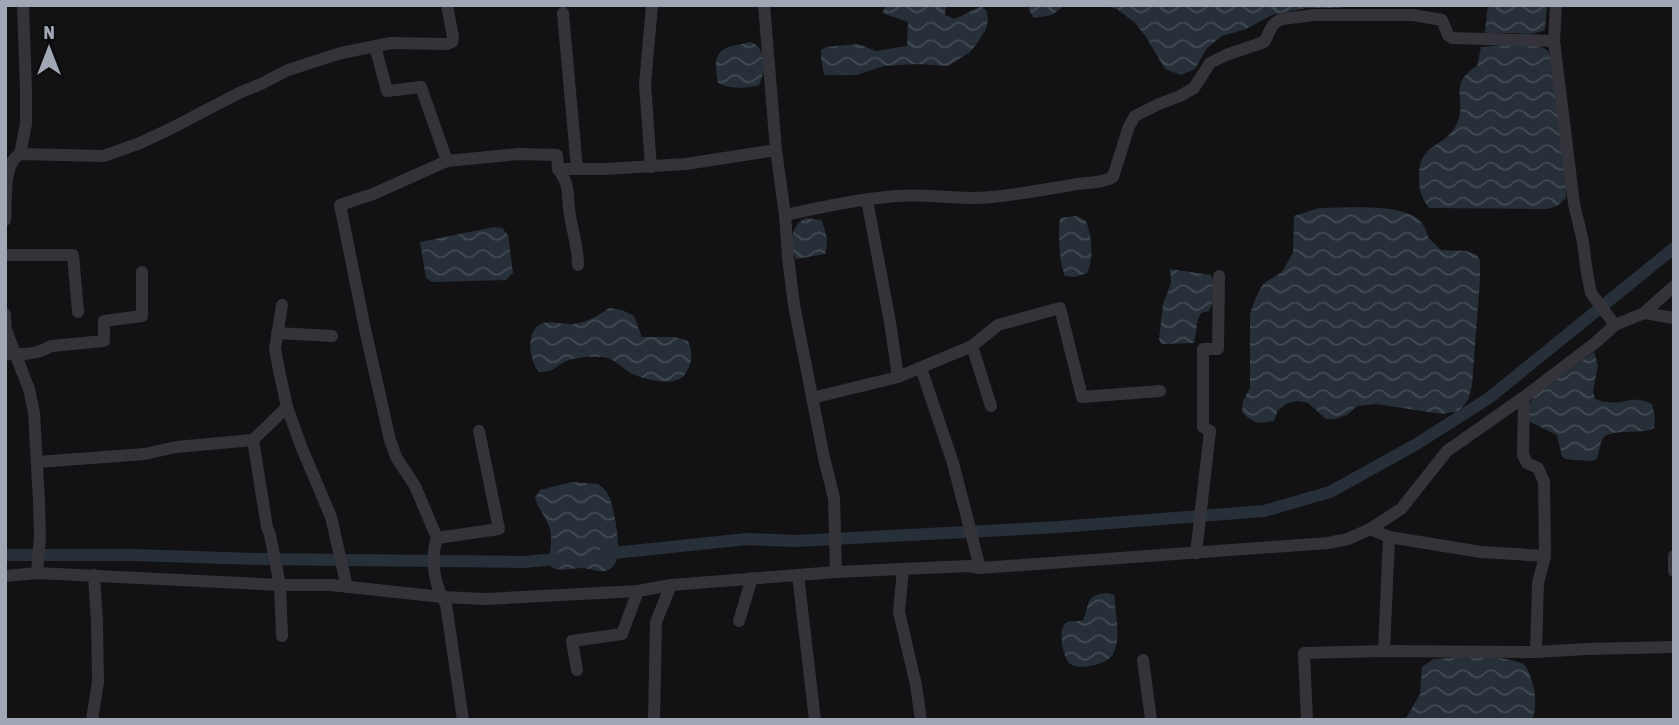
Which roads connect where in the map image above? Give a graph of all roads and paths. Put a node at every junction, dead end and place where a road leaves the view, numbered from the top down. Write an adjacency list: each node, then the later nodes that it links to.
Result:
1 (23, 5): 10 (street)
2 (447, 5): 8 (street)
3 (652, 5): 12 (street)
4 (764, 5): 9 (street)
5 (1556, 5): 7 (street)
6 (563, 13): 14 (street)
7 (1554, 41): 15 (street); 28 (street)
8 (375, 46): 10 (street); 11 (street)
9 (776, 150): 12 (street); 16 (street)
10 (20, 154): 17 (street)
11 (447, 161): 13 (street); 45 (street)
12 (651, 167): 14 (street)
13 (558, 169): 14 (street); 19 (street)
14 (577, 169)
15 (867, 200): 16 (street); 34 (street)
16 (785, 215): 37 (street)
17 (5, 220)
18 (5, 255): 24 (street)
19 (578, 265)
20 (142, 272): 32 (street)
21 (1219, 276): 46 (street)
22 (1674, 286): 25 (street)
23 (282, 305): 29 (street)
24 (78, 312)
25 (1644, 313): 27 (street); 28 (street)
26 (5, 314): 32 (street)
27 (1674, 318)
28 (1613, 322): 36 (street)
29 (276, 333): 30 (street); 39 (street)
30 (332, 336)
31 (972, 346): 33 (street); 35 (street); 38 (street)
32 (11, 355): 42 (street)
33 (921, 368): 34 (street); 49 (street)
34 (898, 377): 37 (street)
35 (1160, 391)
36 (1524, 397): 43 (street); 47 (street)
37 (812, 398): 52 (street)
38 (992, 406)
39 (288, 407): 41 (street); 60 (street)
40 (479, 431): 45 (street)
41 (253, 440): 42 (street); 58 (street)
42 (37, 462): 53 (street)
43 (1370, 529): 44 (street); 46 (street)
44 (1389, 537): 47 (street); 66 (street)
45 (435, 543): 62 (street)
46 (1197, 547): 49 (street)
47 (1545, 556): 67 (street)
48 (1674, 556): 51 (street)
49 (978, 562): 50 (street)
50 (903, 570): 52 (street); 74 (street)
51 (1674, 571)
52 (836, 572): 55 (street)
53 (37, 573): 54 (street); 56 (street)
54 (94, 575): 58 (street); 70 (street)
55 (798, 575): 57 (street); 73 (street)
56 (5, 576)
57 (752, 578): 59 (street); 63 (street)
58 (279, 581): 60 (street); 64 (street)
59 (671, 585): 61 (street); 72 (street)
60 (347, 587): 62 (street)
61 (638, 591): 62 (street); 69 (street)
62 (442, 597): 71 (street)
63 (739, 621)
64 (282, 636)
65 (1674, 647): 67 (street)
66 (1384, 651): 67 (street); 76 (street)
67 (1536, 652)
68 (1143, 660): 75 (street)
69 (577, 670)
70 (92, 720)
71 (463, 720)
72 (654, 720)
73 (815, 720)
74 (921, 720)
75 (1151, 720)
76 (1307, 720)

